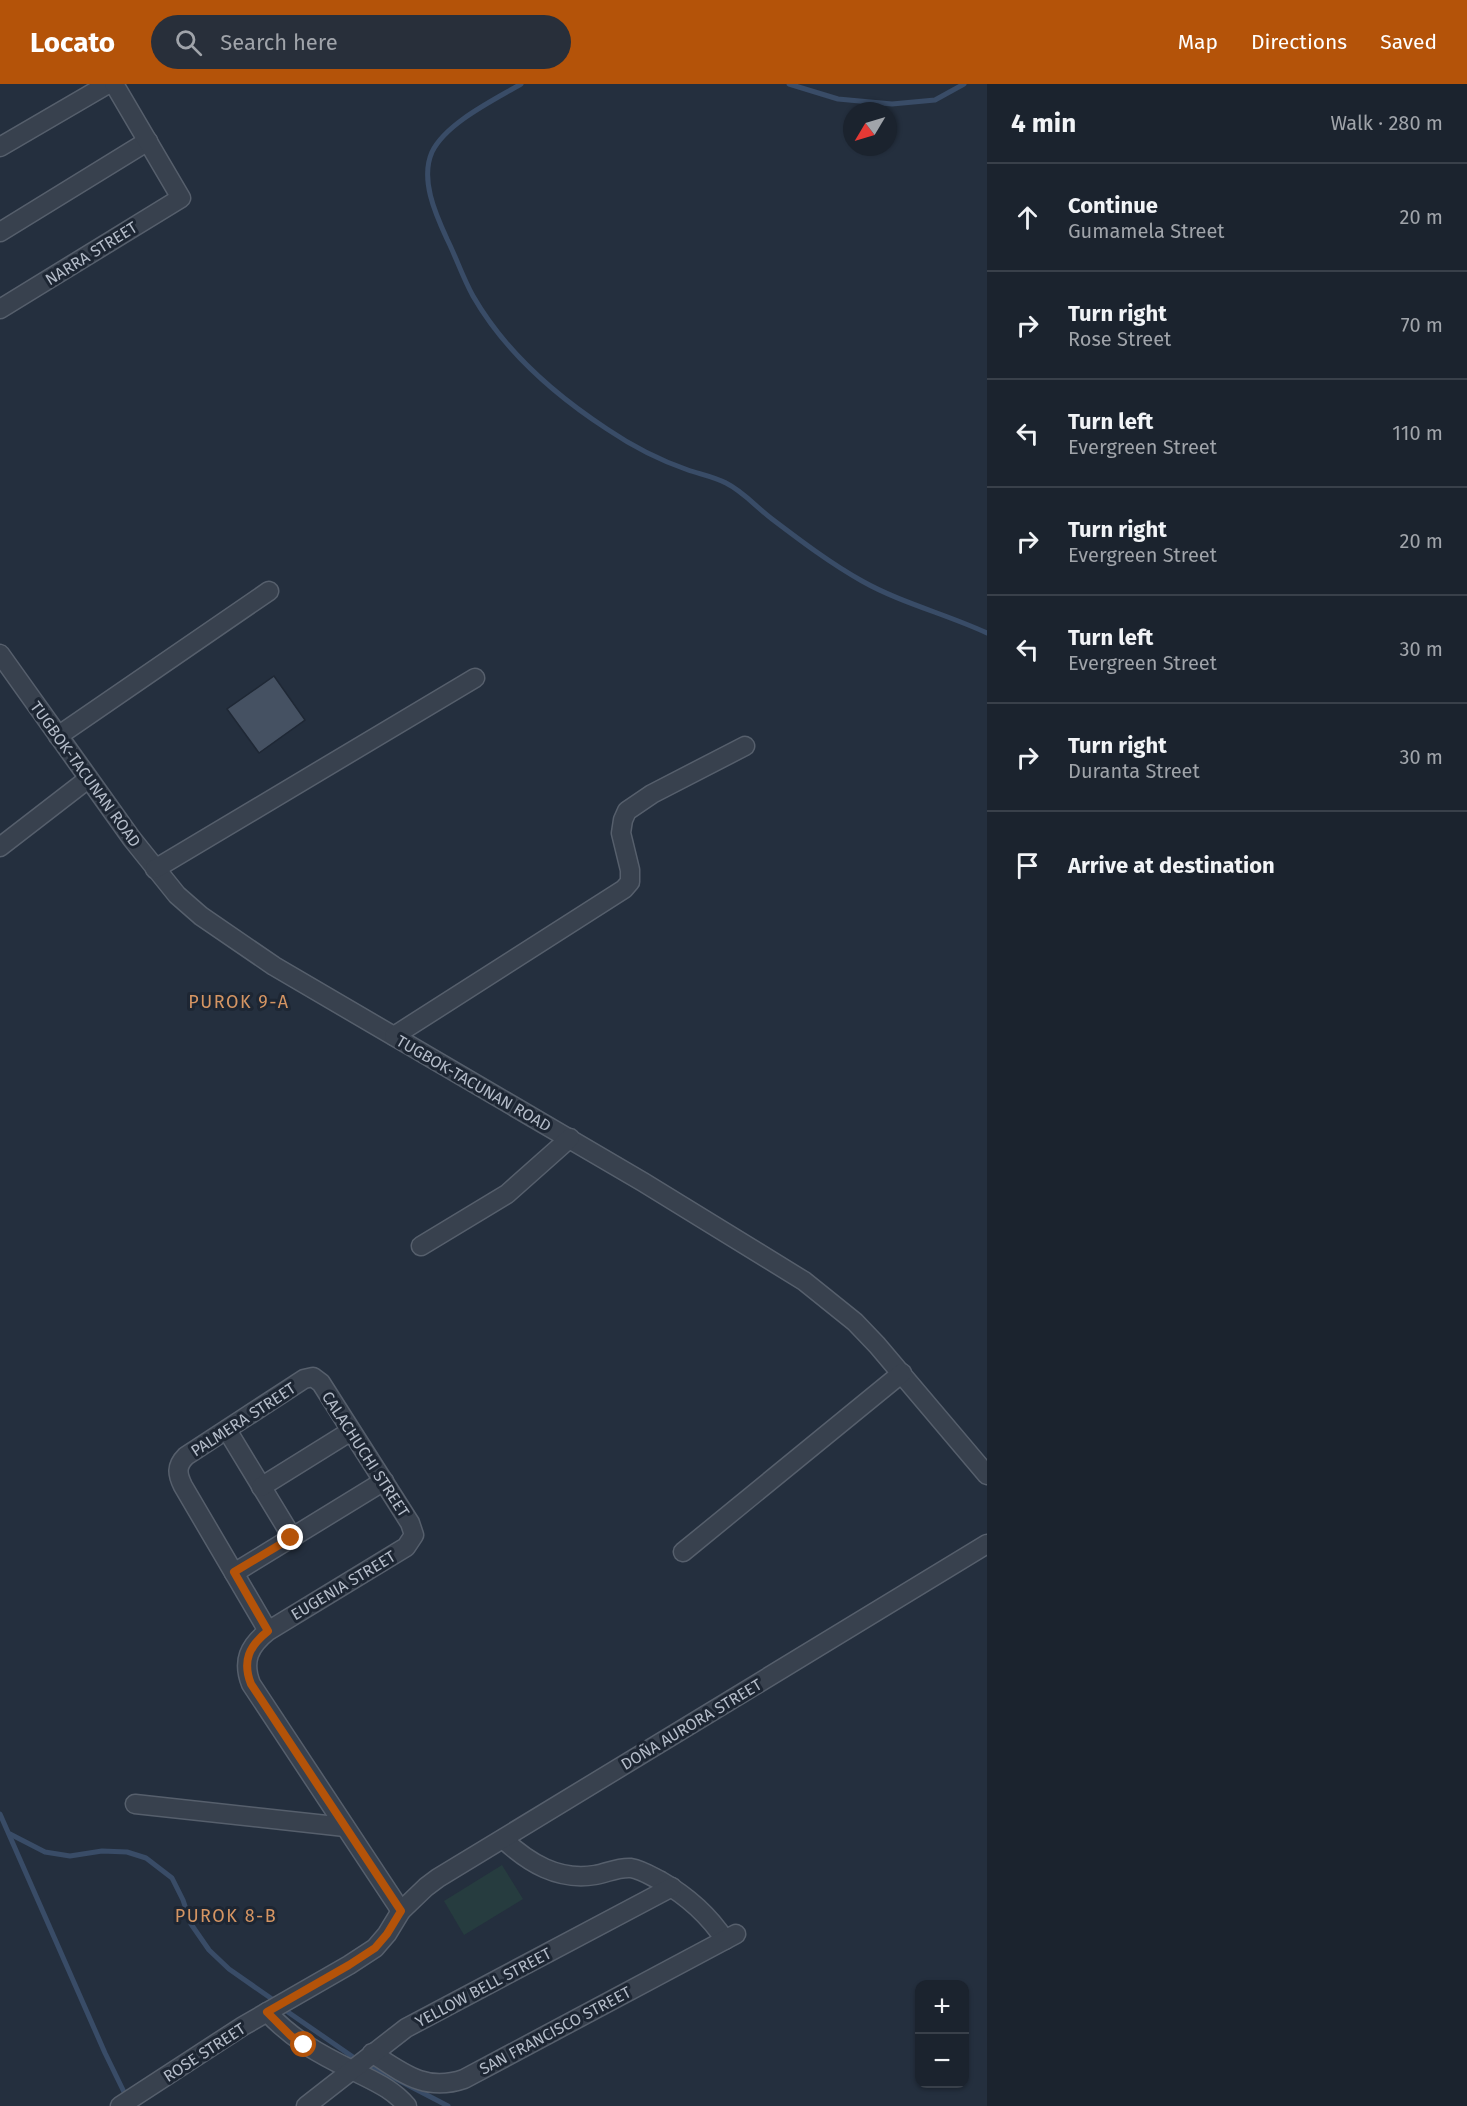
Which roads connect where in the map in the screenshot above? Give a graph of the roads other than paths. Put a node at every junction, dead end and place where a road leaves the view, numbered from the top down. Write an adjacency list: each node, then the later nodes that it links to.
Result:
1 (108, 84): 4 (street)
2 (114, 84): 3 (street)
3 (148, 141): 5 (street); 6 (street, NARRA STREET)
4 (0, 147)
5 (0, 232)
6 (0, 309)
7 (269, 591): 10 (street)
8 (2, 661): 10 (street, TUGBOK-TACUNAN ROAD)
9 (476, 678): 14 (street)
10 (58, 736): 12 (street, TUGBOK-TACUNAN ROAD)
11 (745, 746): 15 (street)
12 (88, 779): 13 (street); 14 (street, TUGBOK-TACUNAN ROAD)
13 (0, 847)
14 (155, 869): 15 (street, TUGBOK-TACUNAN ROAD)
15 (394, 1036): 16 (street, TUGBOK-TACUNAN ROAD)
16 (570, 1138): 17 (street); 18 (street, TUGBOK-TACUNAN ROAD)
17 (421, 1246)
18 (902, 1373): 22 (street, TUGBOK-TACUNAN ROAD); 28 (street)
19 (313, 1377): 20 (street, PALMERA STREET); 21 (street, CALACHUCHI STREET)
20 (227, 1430): 24 (street); 29 (street, PALMERA STREET)
21 (351, 1431): 23 (street, CALACHUCHI STREET); 24 (street)
22 (987, 1474)
23 (384, 1481): 25 (street, CALACHUCHI STREET); 26 (street)
24 (261, 1487): 26 (street)
25 (414, 1535): 30 (street, EUGENIA STREET)
26 (291, 1538): 29 (street)
27 (987, 1544): 33 (street, DOÑA AURORA STREET)
28 (683, 1552)
29 (234, 1572): 30 (street)
30 (268, 1631): 32 (street, EUGENIA STREET)
31 (135, 1804): 32 (street)
32 (345, 1827): 35 (street, EUGENIA STREET)
33 (504, 1839): 34 (street); 35 (street, DOÑA AURORA STREET)
34 (672, 1887): 37 (street, YELLOW BELL STREET); 37 (street, SAN FRANCISCO STREET)
35 (401, 1911): 36 (street, ROSE STREET)
36 (267, 2012): 38 (street); 39 (street, ROSE STREET)
37 (372, 2053): 38 (street, YELLOW BELL STREET)
38 (353, 2070): 41 (street, YELLOW BELL STREET); 42 (street)
39 (146, 2099): 40 (street, ROSE STREET)
40 (120, 2106)
41 (306, 2106)
42 (407, 2106)

